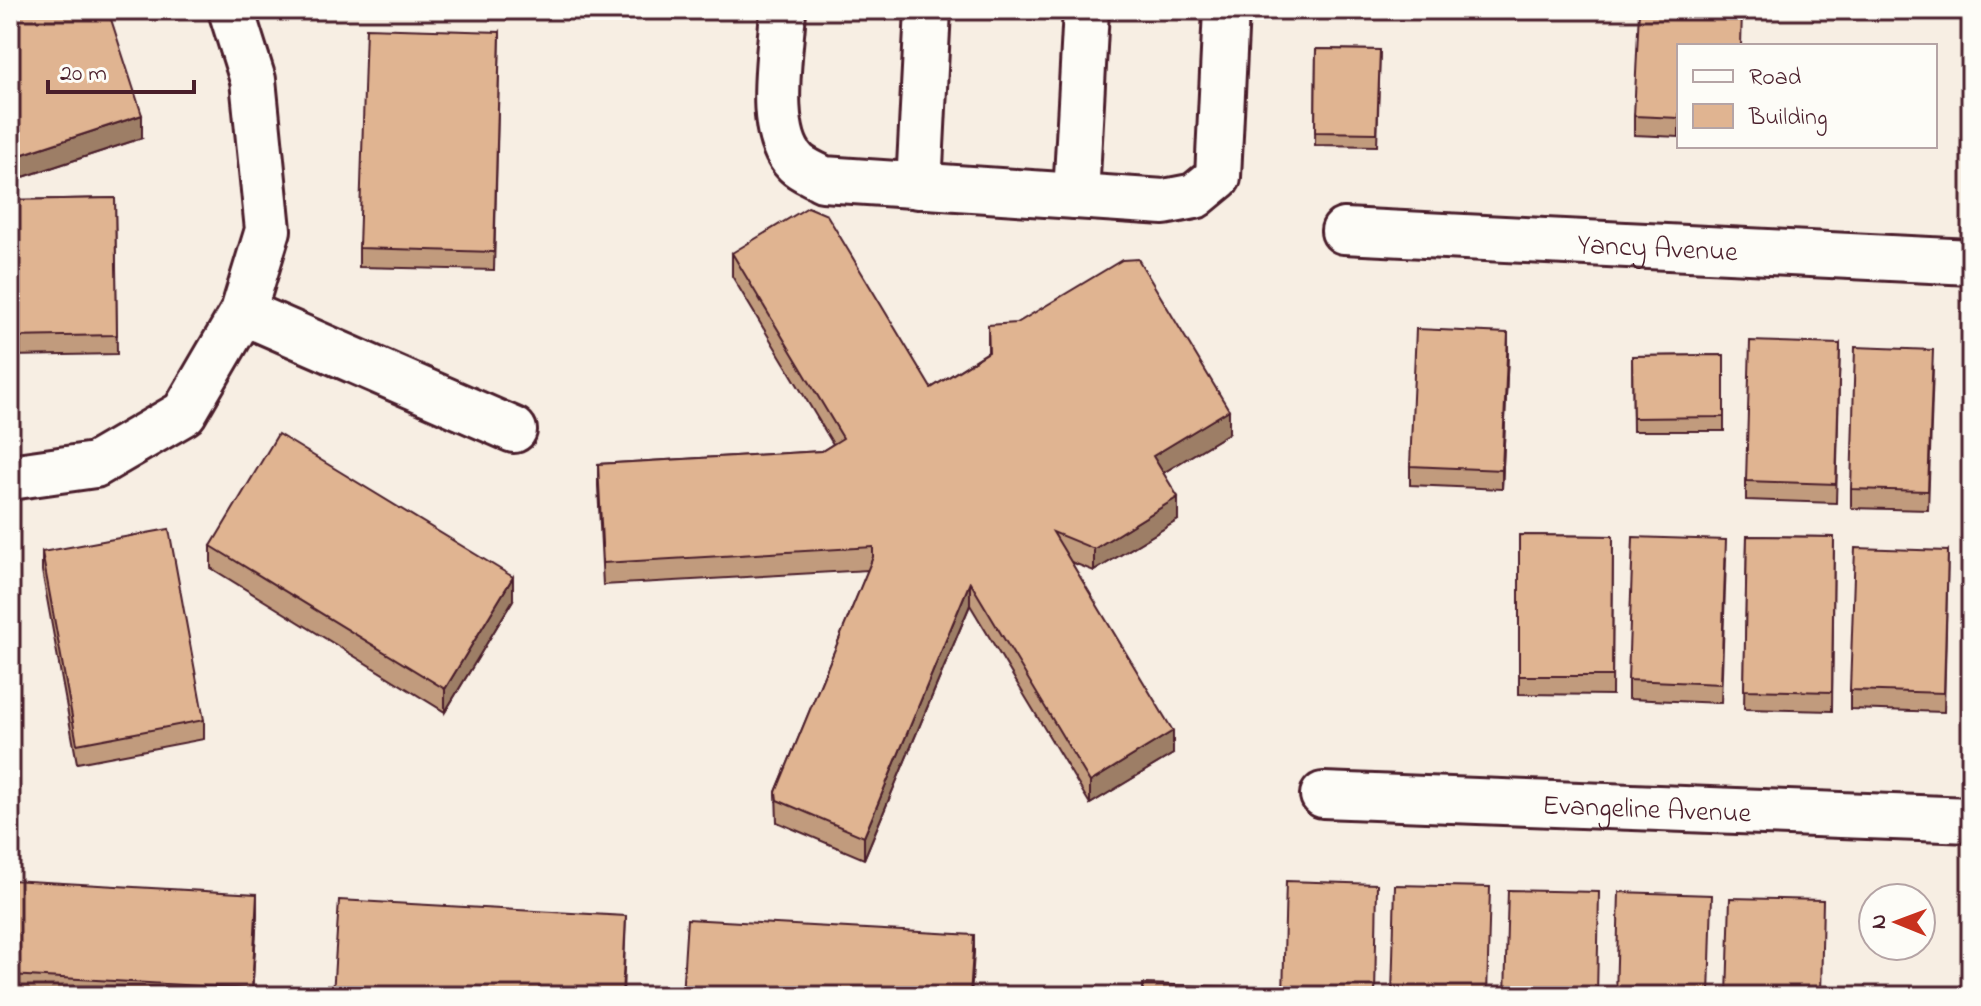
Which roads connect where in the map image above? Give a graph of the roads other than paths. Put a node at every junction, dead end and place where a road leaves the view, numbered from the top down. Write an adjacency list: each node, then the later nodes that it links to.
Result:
1 (231, 10): 10 (street)
2 (783, 10): 6 (street)
3 (928, 10): 6 (street)
4 (1086, 10): 7 (street)
5 (1226, 10): 7 (street)
6 (919, 186): 7 (street)
7 (1076, 196)
8 (1344, 231): 9 (street, Yancy Avenue)
9 (1971, 262)
10 (243, 312): 11 (street); 12 (street)
11 (514, 430)
12 (10, 477)
13 (1323, 795): 14 (street, Evangeline Avenue)
14 (1971, 820)

